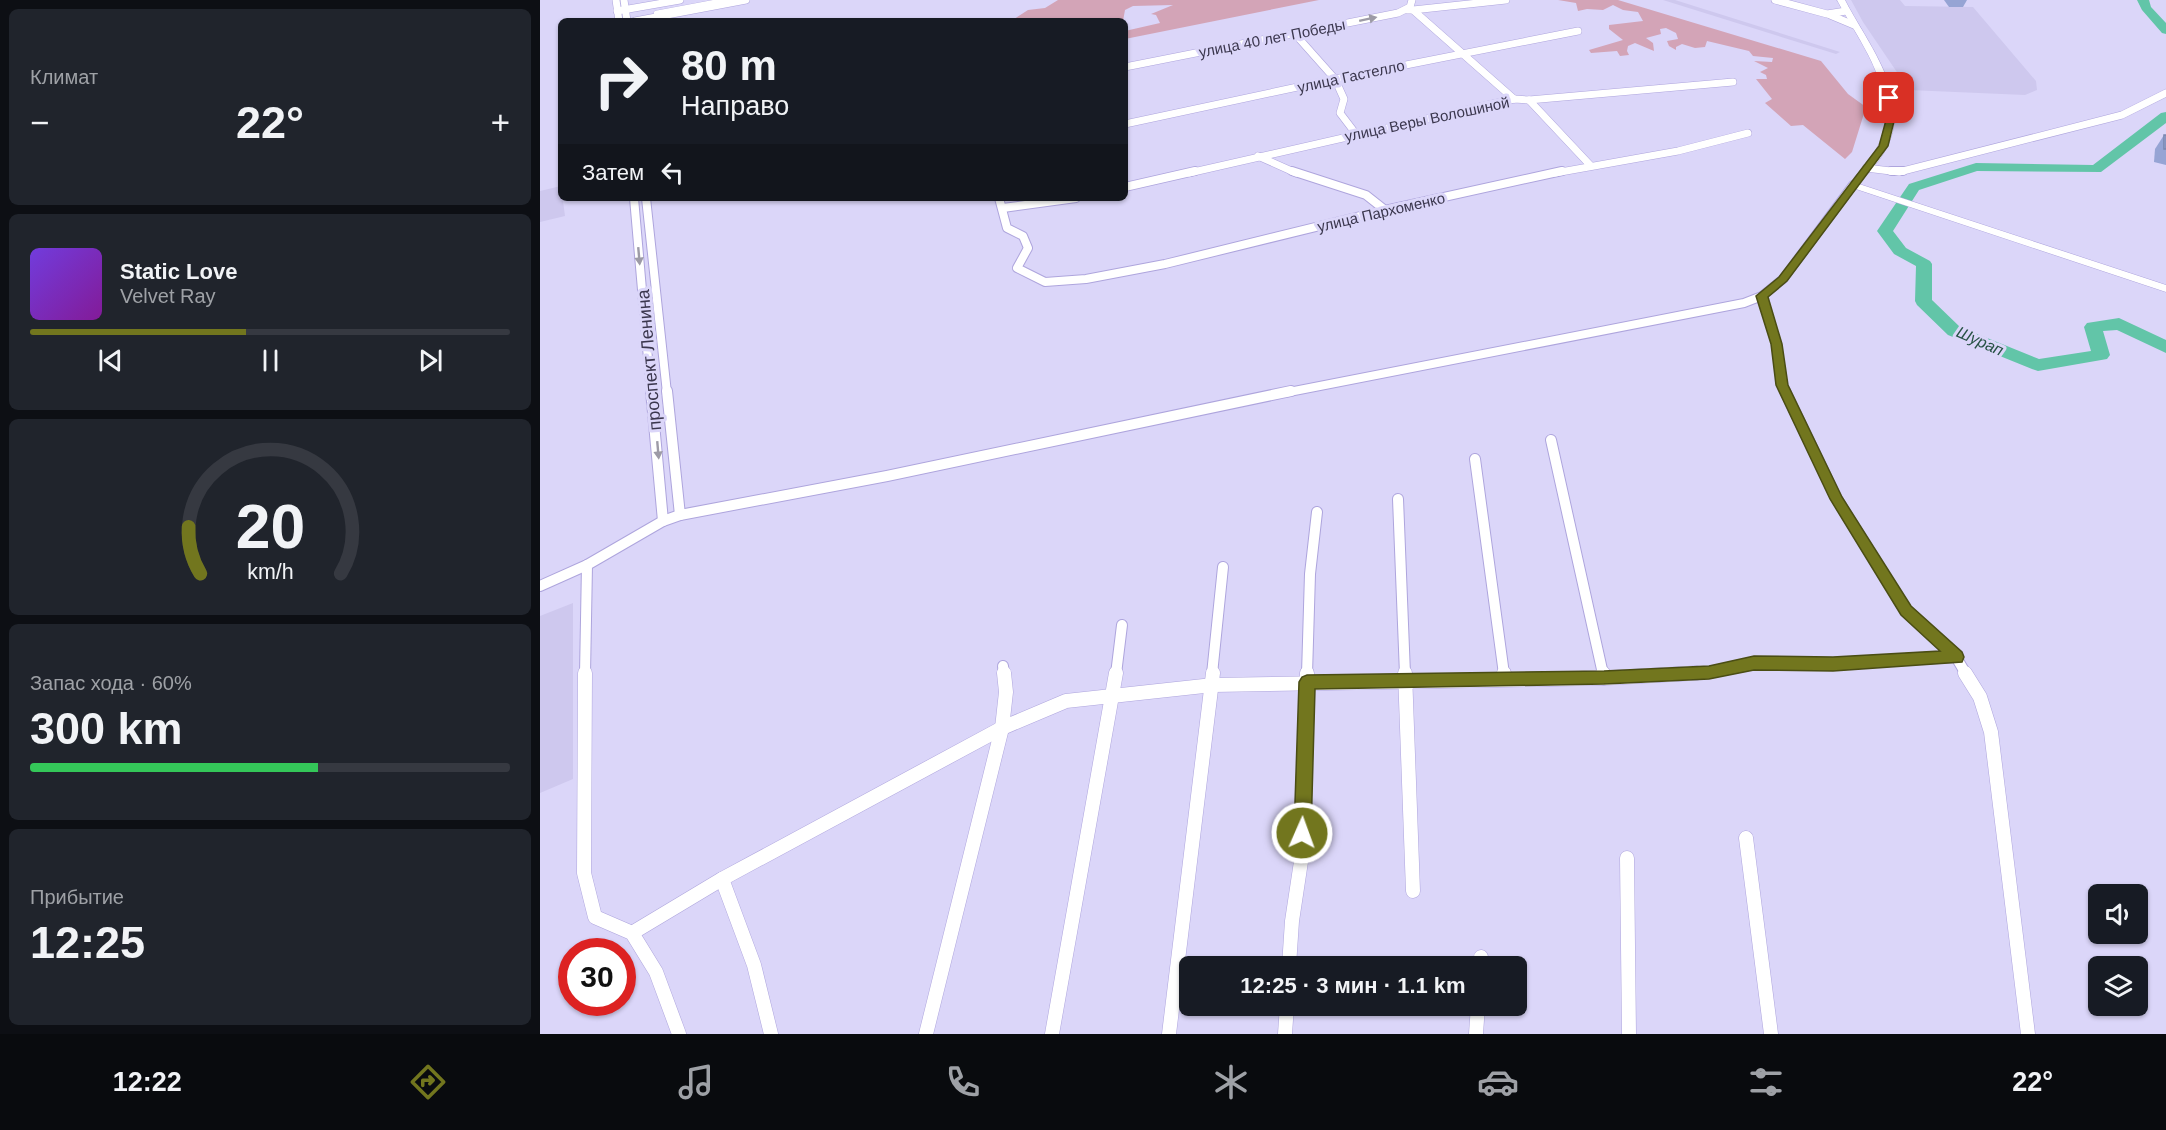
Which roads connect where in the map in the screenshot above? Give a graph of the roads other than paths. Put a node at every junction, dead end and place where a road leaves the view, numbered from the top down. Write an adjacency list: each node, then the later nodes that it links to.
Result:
1 (616, 0): 13 (street)
2 (624, 0): 11 (street)
3 (680, 0): 11 (street)
4 (704, 0): 5 (street)
5 (725, 0)
6 (746, 0): 18 (street)
7 (1412, 0): 12 (street)
8 (1506, 0): 12 (street, улица 40 лет Победы)
9 (1775, 0): 15 (street)
10 (1841, 0): 14 (main road)
11 (626, 10): 13 (street); 17 (street)
12 (1410, 10): 21 (street, улица 40 лет Победы, one-way to 12); 22 (street)
13 (617, 11): 16 (street)
14 (1846, 11): 15 (street); 19 (main road)
15 (1827, 14): 19 (street)
16 (618, 18)
17 (627, 18)
18 (651, 18)
19 (1854, 25): 34 (main road)
20 (1578, 31): 22 (street, улица Гастелло)
21 (1295, 34): 23 (street, улица 40 лет Победы); 24 (street)
22 (1461, 53): 24 (street, улица Гастелло); 27 (street)
23 (1128, 66)
24 (1335, 79): 29 (street, улица Гастелло); 31 (street)
25 (1733, 82): 28 (street, улица Веры Волошиной)
26 (2166, 93): 34 (street)
27 (1514, 99): 28 (street, улица Веры Волошиной); 31 (street, улица Веры Волошиной)
28 (1529, 100): 33 (street)
29 (1128, 123)
30 (1748, 133): 33 (street, улица Пархоменко)
31 (1356, 134): 32 (street, улица Веры Волошиной)
32 (1258, 156): 36 (street, улица Веры Волошиной); 42 (street)
33 (1590, 165): 42 (street, улица Пархоменко)
34 (1866, 168): 35 (main road)
35 (1853, 185): 43 (main road); 44 (street)
36 (1128, 187)
37 (634, 201): 50 (street, проспект Ленина, one-way to 50)
38 (646, 201): 49 (street, проспект Ленина)
39 (1000, 201): 41 (street)
40 (1054, 201): 41 (street)
41 (1003, 208): 42 (street, улица Пархоменко)
42 (1385, 210)
43 (2166, 289)
44 (1762, 296): 49 (street); 55 (street)
45 (1551, 440): 58 (street)
46 (1474, 459): 57 (street)
47 (1398, 499): 59 (street)
48 (1317, 512): 60 (street)
49 (680, 515): 50 (street)
50 (663, 522): 51 (street)
51 (587, 565): 53 (street); 68 (street)
52 (1223, 567): 61 (street)
53 (540, 586)
54 (1122, 625): 62 (street)
55 (1956, 657): 58 (street); 81 (street)
56 (1003, 666): 63 (street)
57 (1505, 678): 58 (street); 59 (street)
58 (1604, 678)
59 (1406, 680): 60 (street); 67 (street)
60 (1307, 682): 61 (street); 69 (street)
61 (1213, 685): 62 (street); 76 (street)
62 (1115, 695): 63 (street); 75 (street)
63 (1002, 728): 66 (street); 74 (street)
64 (1746, 838): 80 (street)
65 (1627, 858): 79 (street)
66 (722, 879): 68 (street); 73 (street)
67 (1413, 891)
68 (632, 933): 72 (street)
69 (1290, 956)
70 (1286, 1016): 77 (street)
71 (1477, 1016): 78 (street)
72 (679, 1034)
73 (771, 1034)
74 (926, 1034)
75 (1052, 1034)
76 (1169, 1034)
77 (1285, 1034)
78 (1476, 1034)
79 (1629, 1034)
80 (1771, 1034)
81 (2028, 1034)

